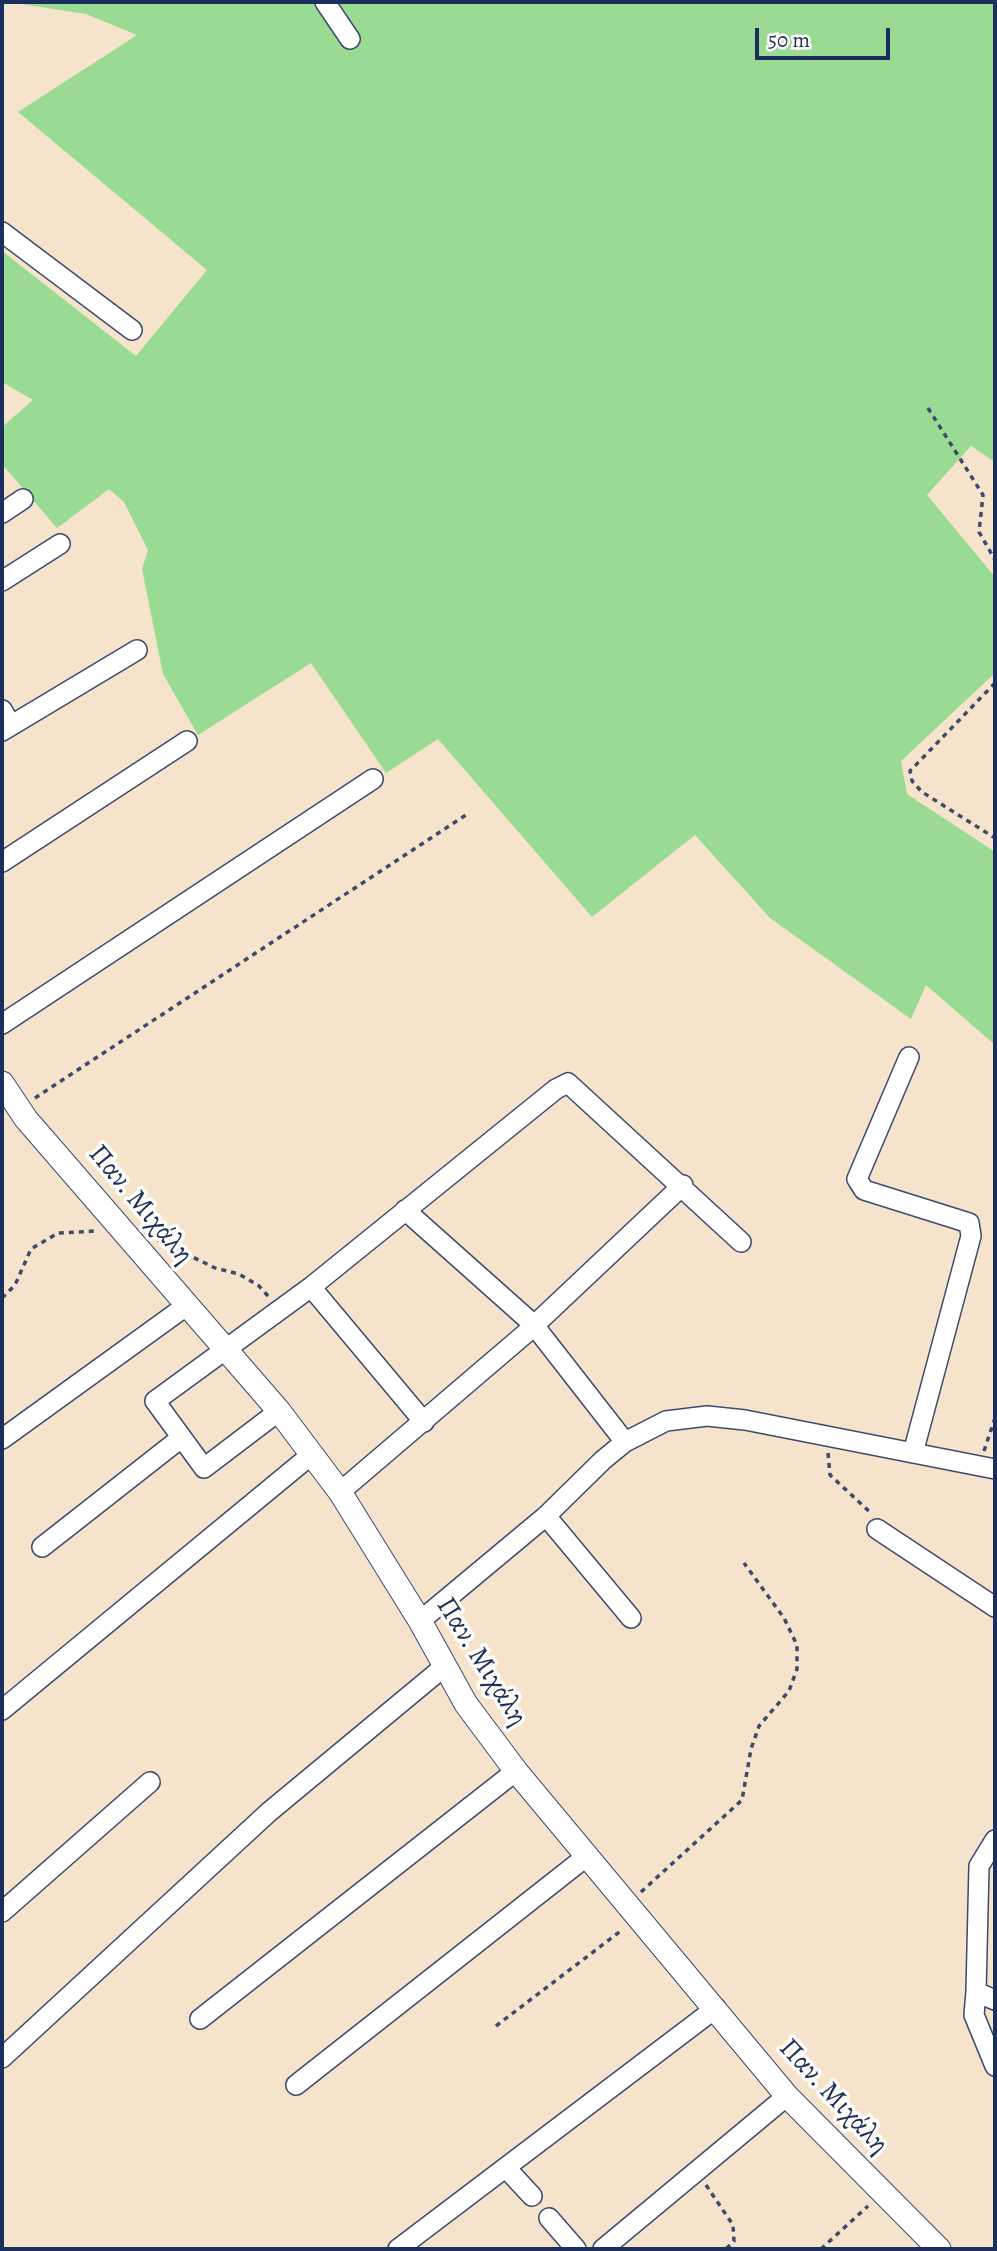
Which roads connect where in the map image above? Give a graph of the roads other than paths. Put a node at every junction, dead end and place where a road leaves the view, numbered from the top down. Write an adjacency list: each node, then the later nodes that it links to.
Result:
1 (324, 2): 2 (street)
2 (350, 39)
3 (2, 232): 4 (street)
4 (131, 330)
5 (23, 499): 6 (street)
6 (2, 513)
7 (60, 544): 8 (street)
8 (2, 581)
9 (137, 650): 10 (street)
10 (5, 722)
11 (187, 741): 13 (street)
12 (373, 779): 14 (street)
13 (2, 862)
14 (2, 1024)
15 (909, 1057): 29 (street)
16 (2, 1083): 21 (street, Παν. Μιχάλη)
17 (683, 1185): 18 (street); 19 (street); 22 (street)
18 (405, 1210): 20 (street); 22 (street)
19 (741, 1242)
20 (311, 1287): 23 (street); 25 (street)
21 (186, 1306): 23 (street, Παν. Μιχάλη); 27 (street)
22 (533, 1324): 25 (street); 28 (street)
23 (226, 1347): 24 (street, Παν. Μιχάλη); 26 (street)
24 (279, 1410): 26 (street); 30 (street, Παν. Μιχάλη)
25 (424, 1422): 32 (street)
26 (181, 1438): 35 (street)
27 (2, 1439)
28 (625, 1442): 29 (street); 33 (street)
29 (913, 1453): 31 (street)
30 (312, 1455): 32 (street, Παν. Μιχάλη); 40 (street)
31 (987, 1467)
32 (340, 1492): 38 (street, Παν. Μιχάλη)
33 (546, 1516): 37 (street); 38 (street)
34 (877, 1529): 36 (street)
35 (43, 1548)
36 (995, 1606)
37 (631, 1618)
38 (420, 1621): 39 (street, Παν. Μιχάλη)
39 (445, 1665): 41 (street, Παν. Μιχάλη); 50 (street)
40 (2, 1710)
41 (516, 1771): 44 (street, Παν. Μιχάλη); 49 (street)
42 (150, 1782): 45 (street)
43 (995, 1840): 46 (street)
44 (587, 1856): 48 (street, Παν. Μιχάλη); 52 (street)
45 (2, 1912)
46 (976, 1993): 47 (street); 51 (street)
47 (995, 2000)
48 (716, 2008): 53 (street, Παν. Μιχάλη); 54 (street)
49 (200, 2019)
50 (2, 2058)
51 (995, 2066)
52 (296, 2085)
53 (787, 2096): 59 (street); 60 (street, Παν. Μιχάλη)
54 (506, 2168): 55 (street); 57 (street)
55 (532, 2196)
56 (550, 2218): 58 (street)
57 (398, 2249)
58 (576, 2249)
59 (603, 2249)
60 (939, 2249)

